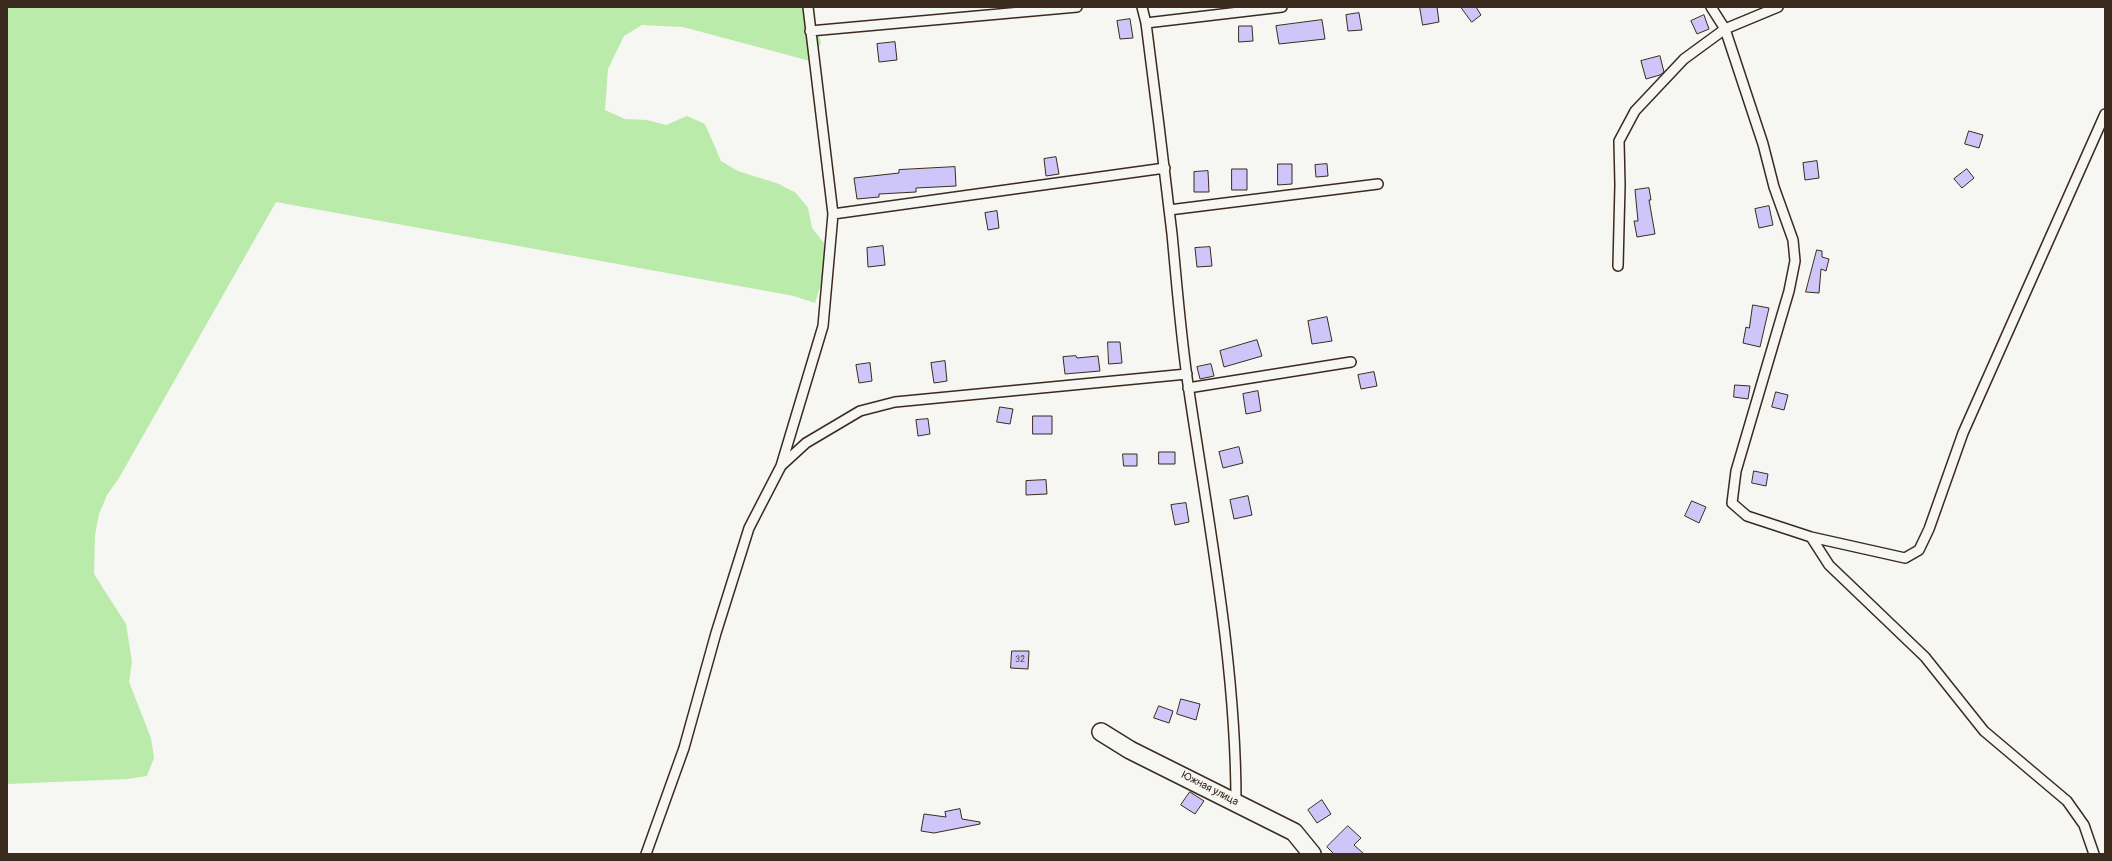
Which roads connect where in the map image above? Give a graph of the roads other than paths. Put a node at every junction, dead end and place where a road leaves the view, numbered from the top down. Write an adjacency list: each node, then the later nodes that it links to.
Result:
1 (808, 7): 9 (lane)
2 (1077, 7): 9 (lane)
3 (1142, 7): 7 (lane)
4 (1282, 7): 7 (lane)
5 (1711, 7): 8 (lane)
6 (1778, 7): 8 (lane)
7 (1146, 23): 11 (lane)
8 (1725, 29): 15 (lane); 20 (lane)
9 (810, 31): 14 (lane)
10 (2105, 114): 20 (lane)
11 (1165, 168): 13 (lane); 14 (lane)
12 (1378, 184): 13 (lane)
13 (1169, 210): 17 (lane)
14 (833, 214): 19 (lane)
15 (1618, 266)
16 (1350, 362): 18 (lane)
17 (1187, 374): 18 (lane); 19 (lane)
18 (1188, 388): 22 (lane)
19 (781, 466): 23 (lane)
20 (1811, 537): 25 (lane)
21 (1101, 732): 22 (street, Южная улица)
22 (1236, 802): 24 (street, Южная улица)
23 (646, 854)
24 (1312, 854)
25 (2094, 854)

